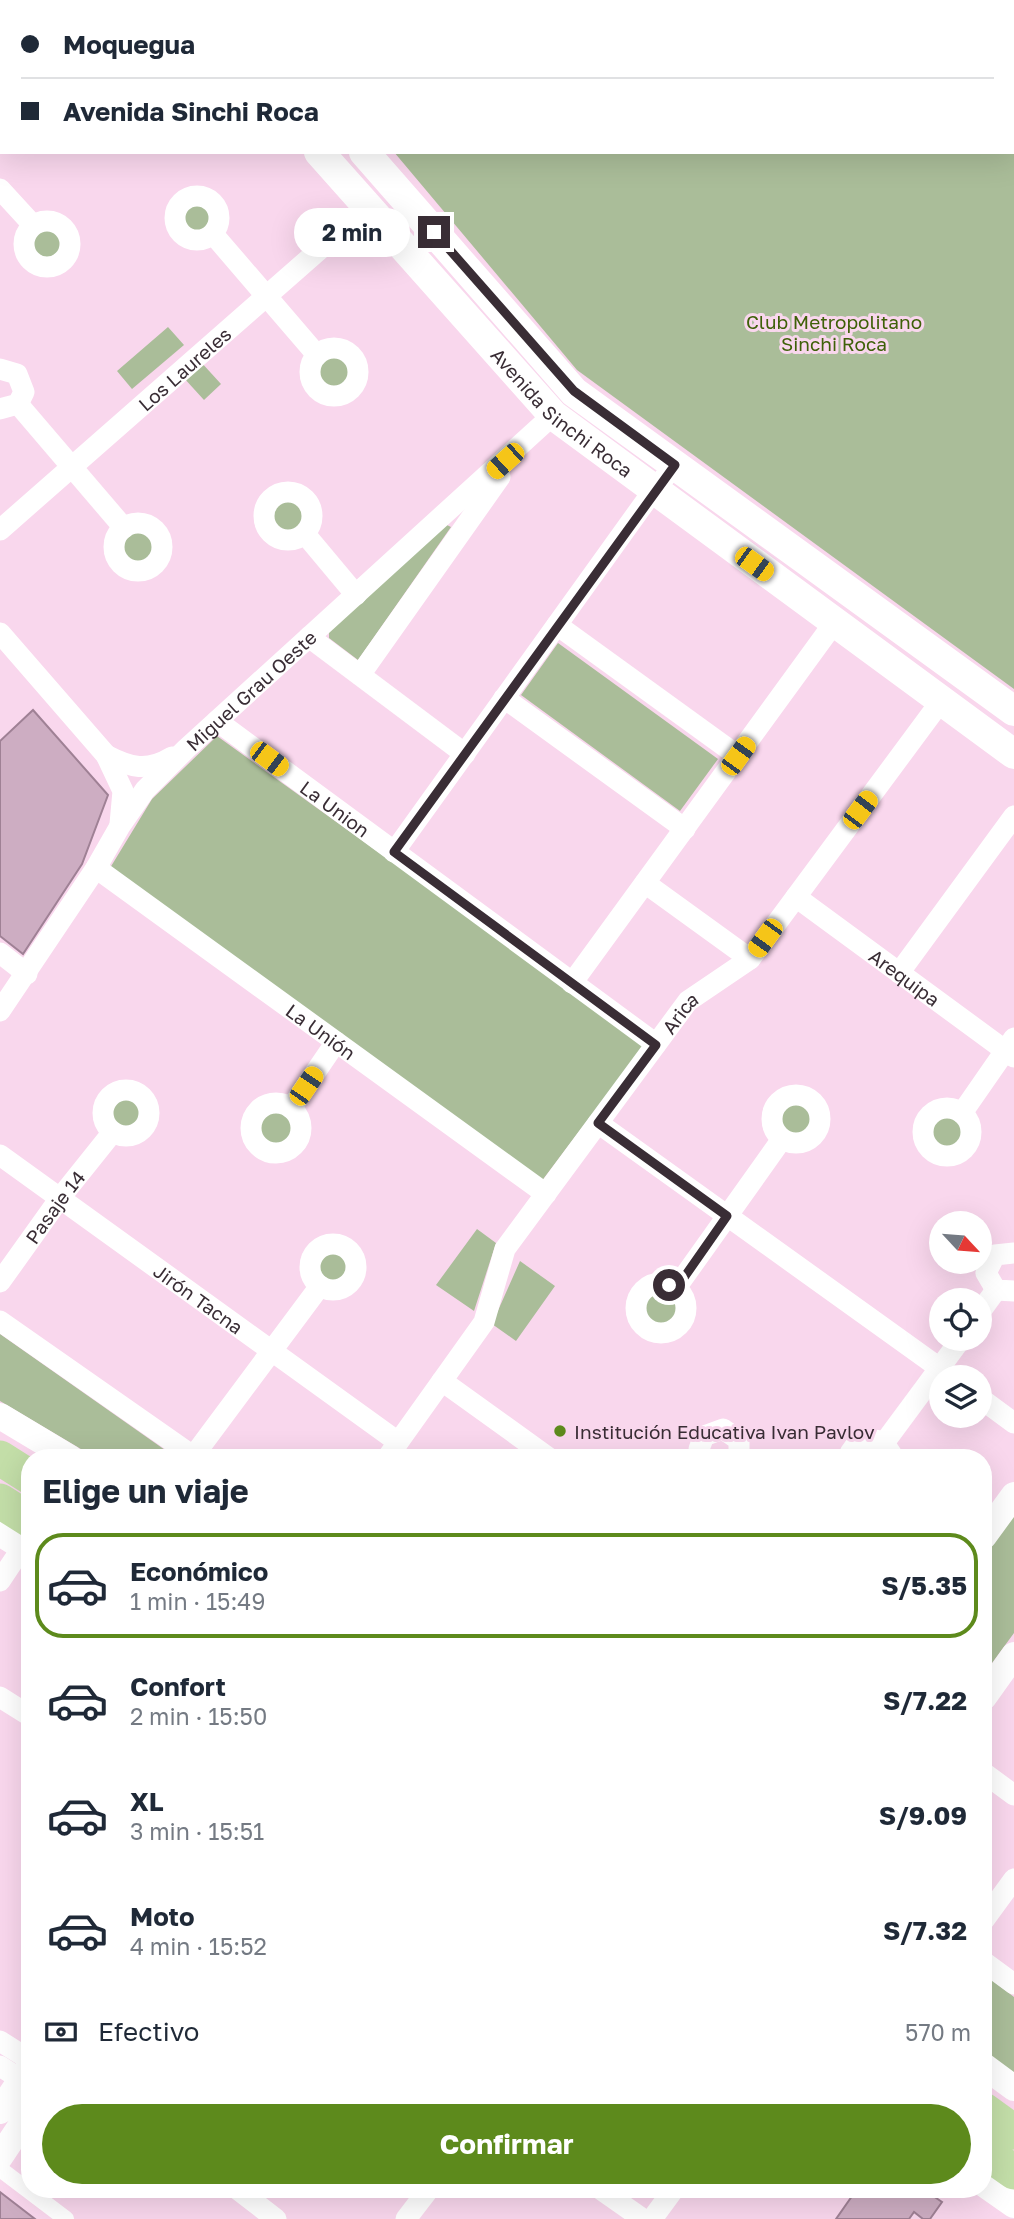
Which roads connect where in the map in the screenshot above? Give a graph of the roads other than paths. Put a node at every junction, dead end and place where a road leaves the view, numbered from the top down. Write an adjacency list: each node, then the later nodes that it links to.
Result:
1 (321, 154): 4 (main road, Avenida Sinchi Roca)
2 (366, 154): 13 (main road, Avenida Sinchi Roca)
3 (0, 190): 5 (street)
4 (368, 207): 7 (street, Los Laureles); 11 (main road, Avenida Sinchi Roca)
5 (33, 225)
6 (212, 234): 7 (street)
7 (265, 297): 8 (street); 14 (street, Los Laureles)
8 (317, 355)
9 (0, 369): 10 (street)
10 (9, 406): 14 (street)
11 (553, 415): 12 (street, Miguel Grau Oeste); 15 (main road, Avenida Sinchi Roca)
12 (523, 444): 19 (street, Miguel Grau Oeste); 24 (street)
13 (675, 465): 15 (street); 27 (main road, Avenida Sinchi Roca)
14 (71, 467): 16 (street); 17 (street, Los Laureles)
15 (653, 491): 20 (main road, Avenida Sinchi Roca); 21 (street)
16 (124, 527)
17 (0, 530)
18 (305, 534): 19 (street)
19 (356, 595): 23 (street, Miguel Grau Oeste)
20 (834, 623): 26 (main road, Avenida Sinchi Roca); 33 (street)
21 (557, 625): 25 (street); 33 (street)
22 (1, 636): 32 (street)
23 (309, 637): 24 (street); 28 (street, Miguel Grau Oeste)
24 (360, 676): 30 (street)
25 (504, 698): 30 (street); 36 (street)
26 (941, 701): 31 (main road, Avenida Sinchi Roca); 40 (street, Arica)
27 (1014, 711)
28 (217, 720): 29 (street, Miguel Grau Oeste); 37 (street, La Union)
29 (186, 749): 32 (street); 35 (street, Miguel Grau Oeste)
30 (465, 754): 37 (street)
31 (1014, 754)
32 (106, 755): 35 (street)
33 (738, 756): 36 (street)
34 (1014, 816): 43 (street)
35 (120, 826): 38 (street, Miguel Grau Oeste)
36 (685, 829): 39 (street)
37 (394, 852): 45 (street, La Union)
38 (96, 868): 44 (street, Miguel Grau Oeste); 47 (street, La Unión)
39 (645, 883): 42 (street); 45 (street)
40 (796, 897): 42 (street, Arica); 43 (street, Arequipa)
41 (0, 953): 44 (street)
42 (750, 959): 48 (street, Arica)
43 (899, 972): 49 (street, Arequipa)
44 (27, 974): 46 (street, Miguel Grau Oeste)
45 (572, 983): 48 (street, La Union)
46 (0, 1012)
47 (336, 1042): 50 (street); 56 (street, La Unión)
48 (656, 1045): 52 (street, Arica)
49 (1011, 1048): 51 (street)
50 (291, 1108)
51 (962, 1113)
52 (598, 1123): 56 (street, Arica); 58 (street)
53 (113, 1133): 57 (street, Pasaje 14)
54 (782, 1139): 58 (street)
55 (0, 1154): 57 (street, Jirón Tacna)
56 (546, 1194): 67 (street, Arica)
57 (60, 1198): 60 (street, Pasaje 14); 65 (street, Jirón Tacna)
58 (727, 1216): 62 (street); 66 (street)
59 (1014, 1253): 63 (street)
60 (0, 1282)
61 (320, 1286): 65 (street)
62 (676, 1289)
63 (1005, 1291)
64 (0, 1321): 73 (street)
65 (270, 1349): 74 (street); 75 (street, Jirón Tacna)
66 (935, 1365)
67 (442, 1381): 76 (street, Arica); 77 (street)
68 (929, 1396): 82 (street)
69 (992, 1407): 71 (street)
70 (0, 1416): 72 (street)
71 (1014, 1423)
72 (55, 1449)
73 (181, 1449)
74 (198, 1449)
75 (392, 1449)
76 (394, 1449)
77 (536, 1449)
78 (699, 1449): 79 (street)
79 (739, 1449)
80 (855, 1449): 81 (street)
81 (888, 1449)
82 (890, 1449)
83 (0, 1458): 84 (highway)
84 (21, 1471)
85 (1014, 1495): 87 (street)
86 (0, 1501): 88 (highway)
87 (992, 1525)
88 (21, 1530)
89 (0, 1533): 90 (street)
90 (21, 1538)
91 (21, 1550): 92 (street)
92 (0, 1581)
93 (1014, 1655): 94 (street)
94 (992, 1686)
95 (0, 1697): 96 (street)
96 (21, 1710)
97 (992, 1779): 98 (street)
98 (1014, 1795)
99 (1014, 1879): 100 (street)
100 (992, 1909)
101 (992, 1968): 102 (street)
102 (1014, 1984)
103 (0, 2041): 104 (street)
104 (21, 2070)
105 (992, 2072): 107 (street)
106 (21, 2073): 108 (street)
107 (1014, 2088)
108 (0, 2111)
109 (992, 2116): 111 (highway)
110 (21, 2126): 112 (street)
111 (1014, 2132)
112 (0, 2157)
113 (992, 2157): 115 (highway)
114 (0, 2169): 116 (street)
115 (1014, 2172)
116 (21, 2185)
117 (992, 2190): 123 (street)
118 (38, 2198): 125 (street)
119 (249, 2198): 126 (street)
120 (422, 2198): 127 (street)
121 (613, 2198): 128 (street)
122 (667, 2198): 129 (street)
123 (1014, 2205)
124 (1014, 2213): 130 (street)
125 (66, 2219)
126 (276, 2219)
127 (406, 2219)
128 (643, 2219)
129 (652, 2219)
130 (1009, 2219)

